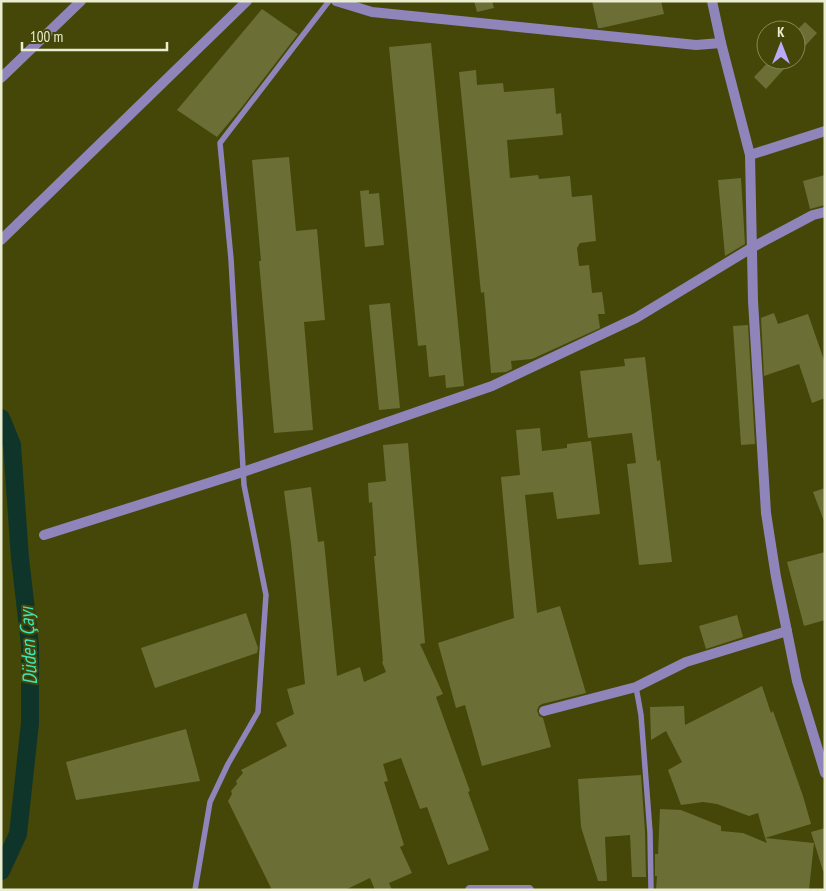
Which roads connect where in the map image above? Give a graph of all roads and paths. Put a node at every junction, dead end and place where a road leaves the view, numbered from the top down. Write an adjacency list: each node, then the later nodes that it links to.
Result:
1 (80, 1): 7 (street)
2 (248, 1): 11 (street)
3 (329, 1): 13 (lane)
4 (336, 1): 6 (street)
5 (712, 1): 6 (street)
6 (721, 43): 9 (street)
7 (1, 78)
8 (825, 131): 9 (street)
9 (750, 154): 12 (street)
10 (825, 212): 12 (street)
11 (1, 240)
12 (753, 247): 13 (street); 15 (street)
13 (243, 472): 14 (street); 19 (lane)
14 (44, 535)
15 (787, 632): 16 (street); 18 (street)
16 (636, 687): 17 (street); 22 (lane)
17 (544, 711)
18 (825, 773)
19 (195, 890)
20 (472, 890): 21 (street)
21 (529, 890)
22 (651, 890)

